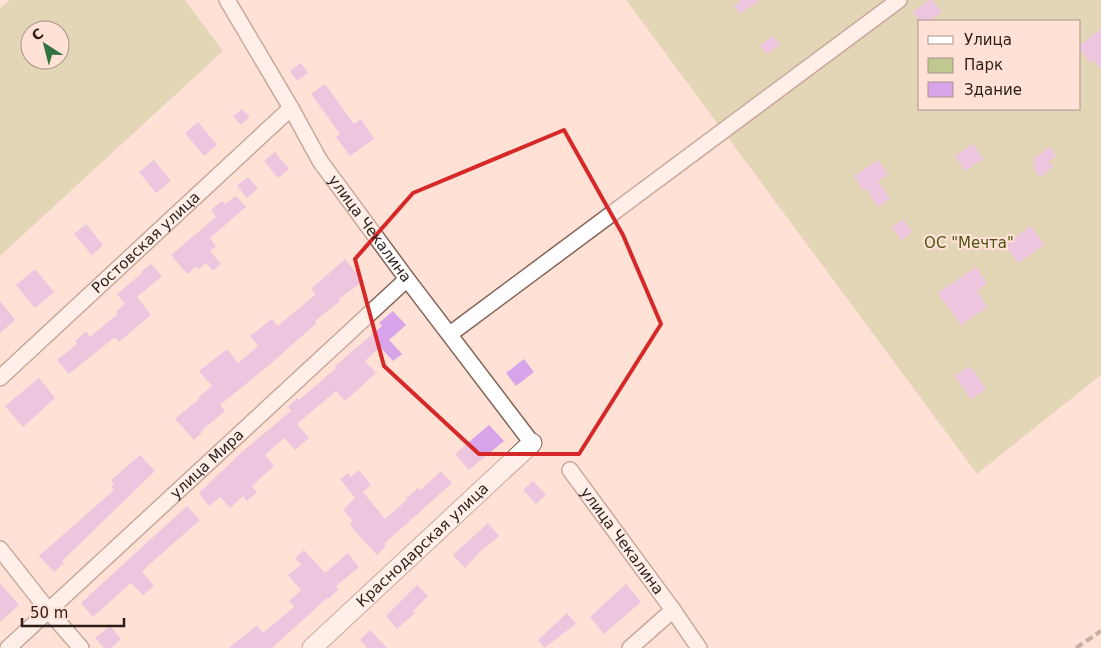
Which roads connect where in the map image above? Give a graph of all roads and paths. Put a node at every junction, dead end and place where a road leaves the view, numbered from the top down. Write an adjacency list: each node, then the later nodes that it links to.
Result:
1 (227, 0): 3 (street, улица Чекалина)
2 (899, 0): 5 (street)
3 (291, 108): 4 (street, улица Чекалина); 6 (street, Ростовская улица)
4 (407, 279): 5 (street, улица Чекалина); 10 (street, улица Мира)
5 (450, 334): 7 (street, улица Чекалина)
6 (0, 378)
7 (532, 443): 14 (street, Краснодарская улица)
8 (570, 470): 11 (street, улица Чекалина)
9 (0, 549): 10 (street)
10 (48, 610): 12 (street, улица Мира); 13 (street)
11 (673, 610): 15 (street); 16 (street, улица Чекалина)
12 (8, 648)
13 (81, 648)
14 (312, 648)
15 (630, 648)
16 (699, 648)

